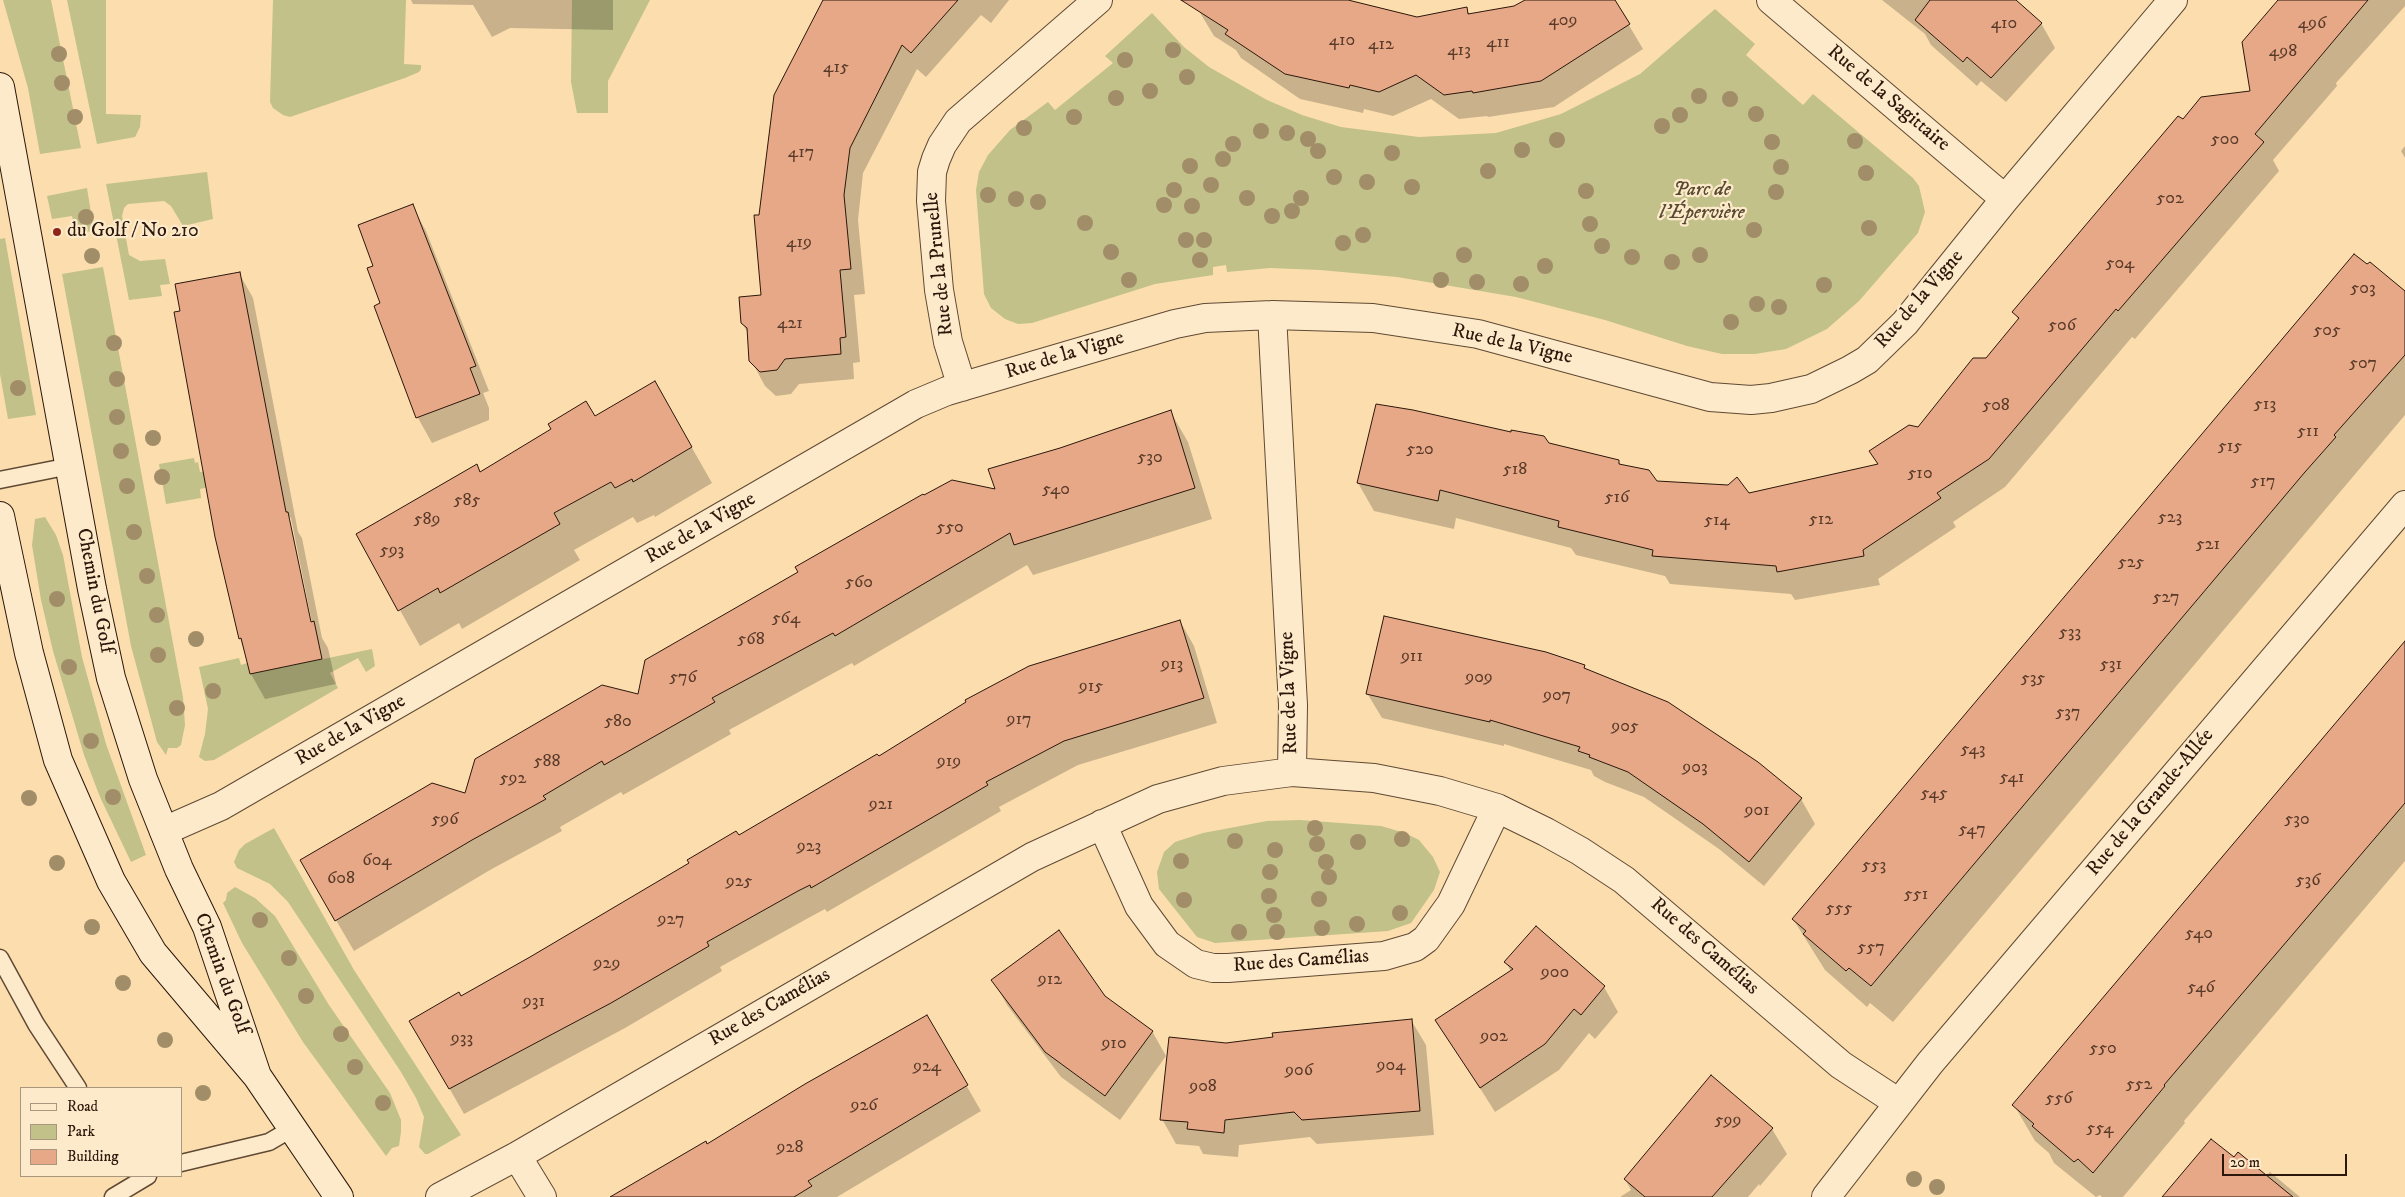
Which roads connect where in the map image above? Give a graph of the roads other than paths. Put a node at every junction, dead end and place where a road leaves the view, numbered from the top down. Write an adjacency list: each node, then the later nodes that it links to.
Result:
1 (1098, 0): 8 (street, Rue de la Prunelle)
2 (1771, 0): 6 (street, Rue de la Sagittaire)
3 (2173, 0): 6 (street, Rue de la Vigne)
4 (0, 87): 5 (street, Chemin du Golf)
5 (8, 180): 9 (street, Chemin du Golf)
6 (2005, 199): 7 (street, Rue de la Vigne)
7 (1272, 314): 8 (street, Rue de la Vigne); 13 (street, Rue de la Vigne)
8 (962, 387): 16 (street, Rue de la Vigne)
9 (70, 466): 10 (lane); 16 (street, Chemin du Golf)
10 (0, 480)
11 (2405, 505): 20 (street, Rue de la Grande-Allée)
12 (0, 516): 18 (street, Chemin du Golf)
13 (1292, 772): 14 (street, Rue des Camélias); 15 (street, Rue des Camélias)
14 (1496, 808): 15 (street, Rue des Camélias); 20 (street, Rue des Camélias)
15 (1102, 824): 22 (street, Rue des Camélias)
16 (164, 831): 18 (street, Chemin du Golf)
17 (0, 958): 19 (lane)
18 (257, 1076): 21 (street, Chemin du Golf)
19 (77, 1087)
20 (1899, 1103): 29 (street, Rue de la Grande-Allée)
21 (293, 1128): 23 (lane); 26 (street, Chemin du Golf)
22 (517, 1156): 27 (street, Rue des Camélias); 28 (street)
23 (182, 1163)
24 (144, 1177): 25 (lane)
25 (113, 1197)
26 (339, 1197)
27 (440, 1197)
28 (542, 1197)
29 (1826, 1197)

